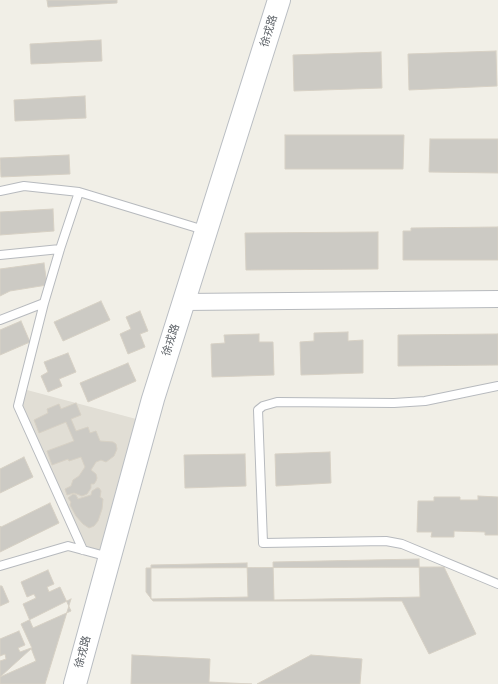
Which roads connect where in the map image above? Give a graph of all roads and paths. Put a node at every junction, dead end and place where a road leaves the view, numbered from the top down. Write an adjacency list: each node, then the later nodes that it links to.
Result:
1 (279, 0): 4 (street, 徐戎路)
2 (0, 191): 3 (lane)
3 (80, 192): 4 (lane); 5 (lane)
4 (206, 231): 8 (street, 徐戎路)
5 (60, 249): 6 (lane); 9 (lane)
6 (0, 255)
7 (498, 299): 8 (street)
8 (184, 302): 13 (street, 徐戎路)
9 (44, 303): 10 (lane); 12 (lane)
10 (0, 320)
11 (498, 386): 15 (lane)
12 (83, 550): 13 (lane); 14 (lane)
13 (110, 557): 16 (street, 徐戎路)
14 (0, 566)
15 (498, 584)
16 (75, 684)

